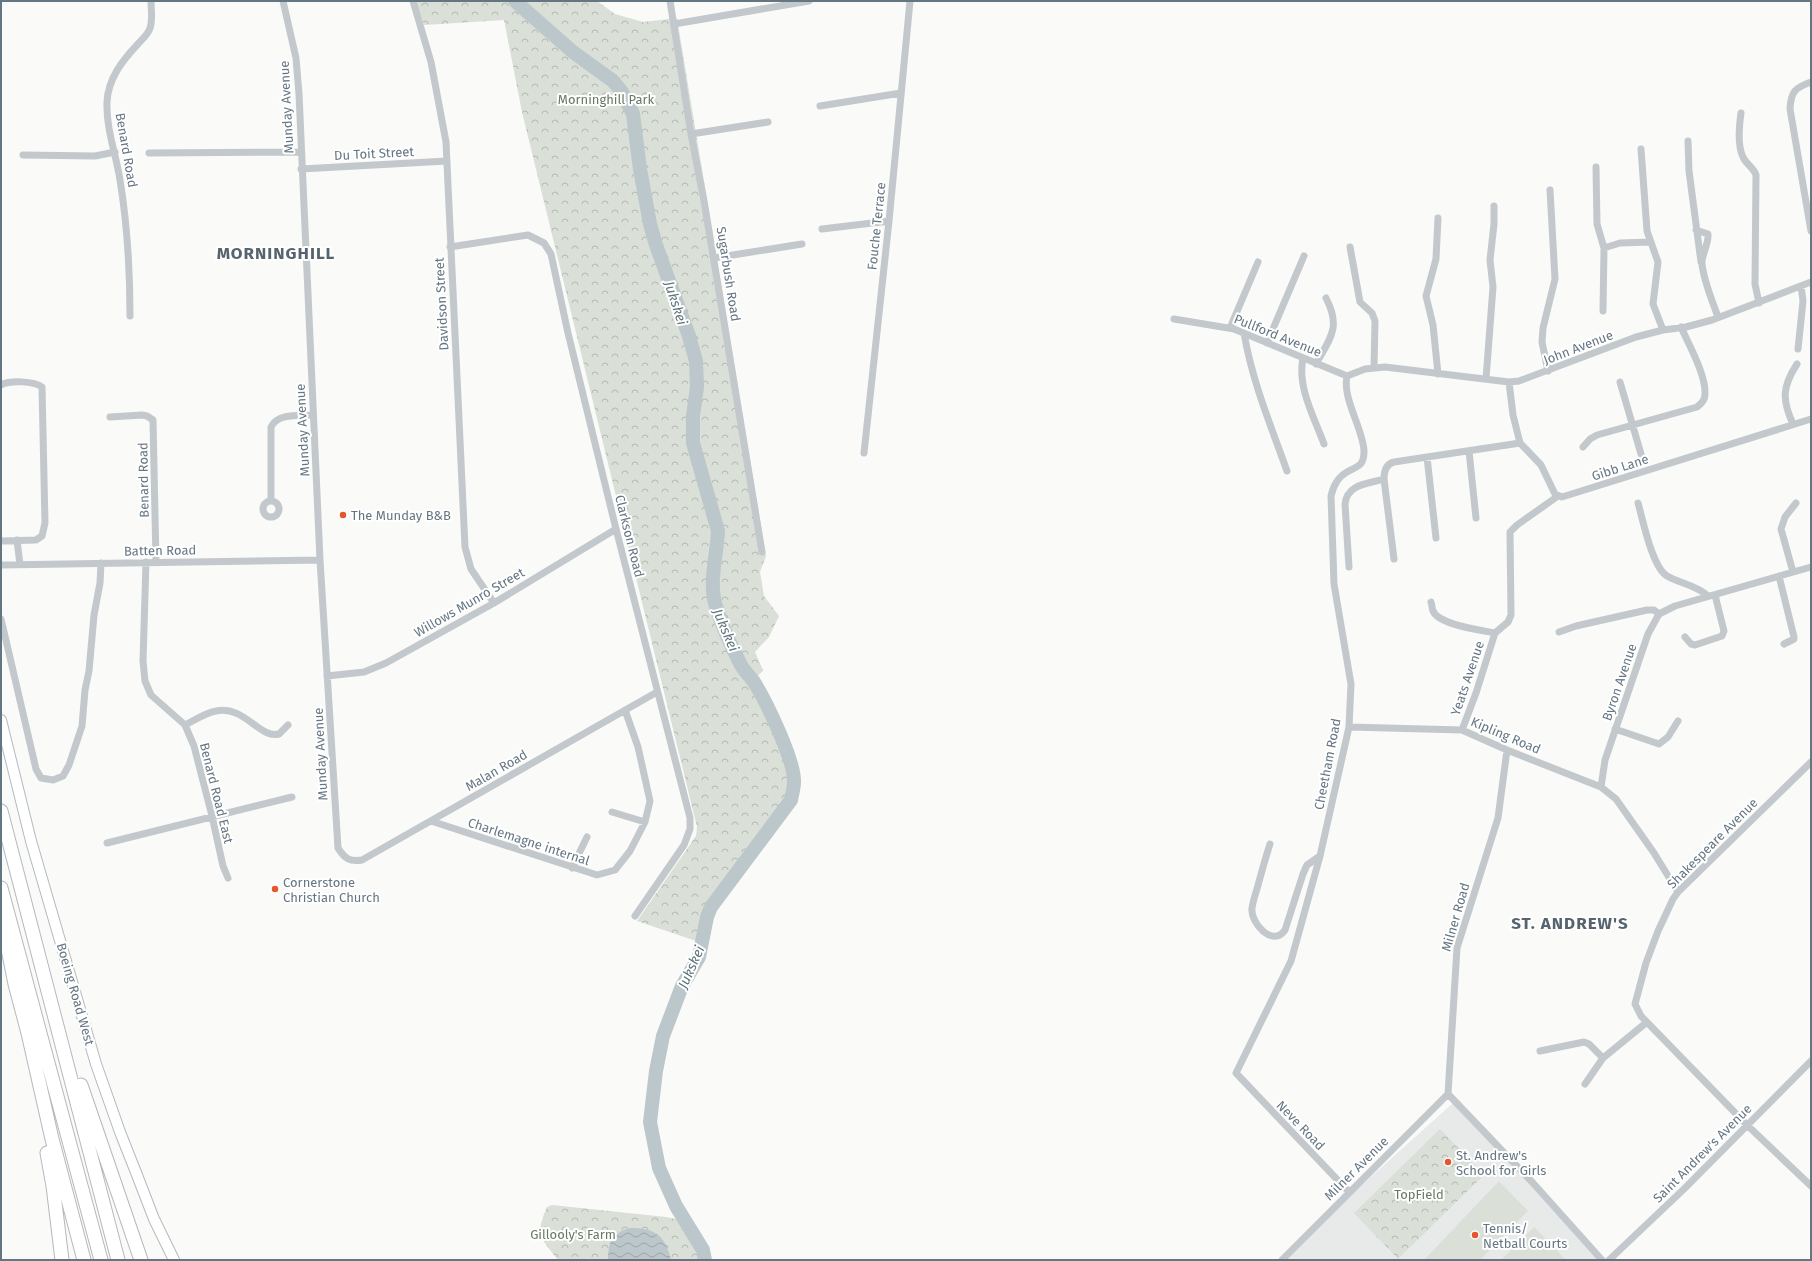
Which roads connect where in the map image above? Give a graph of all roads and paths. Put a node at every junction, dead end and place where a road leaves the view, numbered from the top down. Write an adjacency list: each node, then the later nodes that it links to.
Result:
1 (151, 1): 17 (street, Benard Road)
2 (283, 1): 18 (street, Munday Avenue)
3 (413, 1): 21 (street, Davidson Street)
4 (670, 1): 8 (street, Sugarbush Road)
5 (809, 1): 7 (street)
6 (910, 1): 10 (street, Fouche Terrace)
7 (785, 3): 8 (street)
8 (674, 24): 14 (street, Sugarbush Road)
9 (1811, 82): 30 (street)
10 (901, 93): 11 (street); 27 (street, Fouche Terrace)
11 (820, 106)
12 (1741, 113): 43 (street)
13 (768, 122): 14 (street)
14 (690, 134): 37 (street, Sugarbush Road)
15 (1688, 141): 29 (street)
16 (1641, 149): 31 (street)
17 (114, 150): 20 (street); 45 (street, Benard Road)
18 (301, 152): 19 (street); 23 (street, Munday Avenue)
19 (149, 153)
20 (23, 155)
21 (447, 161): 23 (street, Du Toit Street); 33 (street, Davidson Street)
22 (1596, 167): 35 (street)
23 (301, 169): 65 (street, Munday Avenue)
24 (1550, 190): 58 (street)
25 (1494, 206): 61 (street)
26 (1438, 218): 59 (street)
27 (889, 221): 28 (street); 74 (street, Fouche Terrace)
28 (822, 229)
29 (1696, 230): 39 (street); 39 (street)
30 (1811, 231)
31 (1651, 242): 35 (street); 50 (street)
32 (802, 244): 37 (street)
33 (450, 247): 84 (street, Clarkson Road); 102 (street, Davidson Street)
34 (1350, 247): 57 (street)
35 (1604, 248): 44 (street)
36 (1304, 256): 52 (street)
37 (714, 258): 88 (street, Sugarbush Road)
38 (1258, 262): 49 (street)
39 (1701, 262): 46 (street)
40 (1811, 282): 41 (street, John Avenue)
41 (1800, 286): 43 (street, John Avenue); 53 (street)
42 (1326, 298): 55 (street)
43 (1759, 303): 46 (street, John Avenue)
44 (1603, 311)
45 (130, 316)
46 (1718, 317): 48 (street, John Avenue)
47 (1174, 319): 49 (street, Pullford Avenue)
48 (1681, 327): 50 (street, John Avenue); 69 (street)
49 (1230, 328): 51 (street, Pullford Avenue)
50 (1663, 330): 58 (street, John Avenue)
51 (1244, 333): 52 (street, Pullford Avenue); 77 (street)
52 (1267, 343): 54 (street, Pullford Avenue)
53 (1798, 349)
54 (1302, 358): 55 (street, Pullford Avenue); 71 (street)
55 (1316, 364): 60 (street, Pullford Avenue)
56 (1797, 364): 68 (street)
57 (1374, 368): 59 (street, John Avenue); 60 (street, John Avenue)
58 (1548, 371): 62 (street, John Avenue)
59 (1438, 374): 61 (street, John Avenue)
60 (1347, 376): 116 (street, Cheetham Road)
61 (1486, 379): 62 (street, John Avenue)
62 (1509, 382): 70 (street)
63 (1620, 382): 69 (street)
64 (1, 385): 86 (street)
65 (313, 415): 80 (street); 90 (street, Munday Avenue)
66 (110, 417): 92 (street, Benard Road)
67 (1811, 421): 68 (street, Gibb Lane)
68 (1793, 424): 79 (street, Gibb Lane)
69 (1632, 425): 72 (street); 75 (street)
70 (1520, 443): 73 (street); 79 (street)
71 (1324, 444)
72 (1583, 447)
73 (1468, 451): 76 (street); 83 (street)
74 (864, 453)
75 (1641, 454)
76 (1427, 457): 78 (street); 85 (street)
77 (1287, 471)
78 (1384, 479): 89 (street); 96 (street)
79 (1558, 496): 106 (street, Yeats Avenue)
80 (271, 500)
81 (1638, 503): 100 (street)
82 (1796, 503): 98 (street)
83 (1476, 518)
84 (616, 529): 102 (street, Willows Munro Street); 110 (street, Clarkson Road)
85 (1436, 538)
86 (17, 540): 87 (street); 95 (street)
87 (1, 541)
88 (762, 552)
89 (1394, 559)
90 (320, 560): 92 (street, Batten Road); 109 (street, Munday Avenue)
91 (146, 562): 92 (street, Batten Road); 93 (street, Batten Road); 114 (street, Benard Road East)
92 (156, 562)
93 (101, 563): 95 (street, Batten Road); 104 (street)
94 (1, 565): 95 (street, Batten Road)
95 (20, 565)
96 (1349, 567)
97 (1811, 567): 98 (street)
98 (1793, 572): 99 (street)
99 (1779, 576): 100 (street); 108 (street)
100 (1712, 596): 103 (street); 107 (street)
101 (1431, 602): 106 (street, Yeats Avenue)
102 (494, 603): 109 (street, Willows Munro Street)
103 (1660, 614): 105 (street); 117 (street, Byron Avenue)
104 (1, 619)
105 (1559, 632)
106 (1495, 633): 118 (street, Yeats Avenue)
107 (1685, 637)
108 (1784, 644)
109 (328, 676): 132 (street, Munday Avenue)
110 (657, 692): 111 (street, Malan Road); 138 (street, Clarkson Road)
111 (625, 710): 126 (street, Malan Road); 127 (street, Charlemagne internal)
112 (1, 720): 156 (main road, Boeing Road West)
113 (1678, 721): 117 (street)
114 (185, 725): 115 (street); 125 (street, Benard Road East)
115 (288, 725)
116 (1349, 727): 118 (street, Kipling Road); 131 (street, Cheetham Road)
117 (1615, 729): 121 (street, Byron Avenue)
118 (1462, 730): 119 (street, Kipling Road)
119 (1507, 750): 121 (street, Kipling Road); 147 (street, Milner Road)
120 (1811, 762): 136 (street, Shakespeare Avenue)
121 (1601, 787): 136 (street)
122 (292, 797): 125 (street)
123 (1, 811): 139 (highway)
124 (612, 812): 127 (street)
125 (212, 816): 129 (street); 134 (street, Benard Road East)
126 (431, 822): 132 (street, Malan Road); 133 (street, Charlemagne internal)
127 (645, 822): 133 (street, Charlemagne internal)
128 (587, 837): 133 (street)
129 (107, 843)
130 (1270, 844): 131 (street)
131 (1320, 856): 145 (street, Cheetham Road)
132 (344, 858)
133 (572, 868)
134 (228, 878)
135 (1, 888): 153 (highway)
136 (1678, 892): 140 (street, Shakespeare Avenue)
137 (1, 914): 141 (highway)
138 (635, 916)
139 (49, 995): 154 (highway); 155 (highway)
140 (1647, 1022): 143 (street); 148 (street, Shakespeare Avenue)
141 (28, 1033): 151 (highway); 152 (highway)
142 (1540, 1051): 143 (street)
143 (1603, 1058): 146 (street)
144 (1811, 1061): 148 (street, Saint Andrew's Avenue)
145 (1236, 1073): 150 (street, Neve Road)
146 (1585, 1084)
147 (1448, 1094): 150 (street, Milner Avenue); 158 (street)
148 (1747, 1124): 149 (street, Shakespeare Avenue); 159 (street, Saint Andrew's Avenue)
149 (1811, 1186)
150 (1349, 1192): 157 (street, Milner Avenue)
151 (62, 1260)
152 (84, 1260)
153 (101, 1260)
154 (118, 1260)
155 (141, 1260)
156 (174, 1260)
157 (1282, 1260)
158 (1602, 1260)
159 (1609, 1260)

